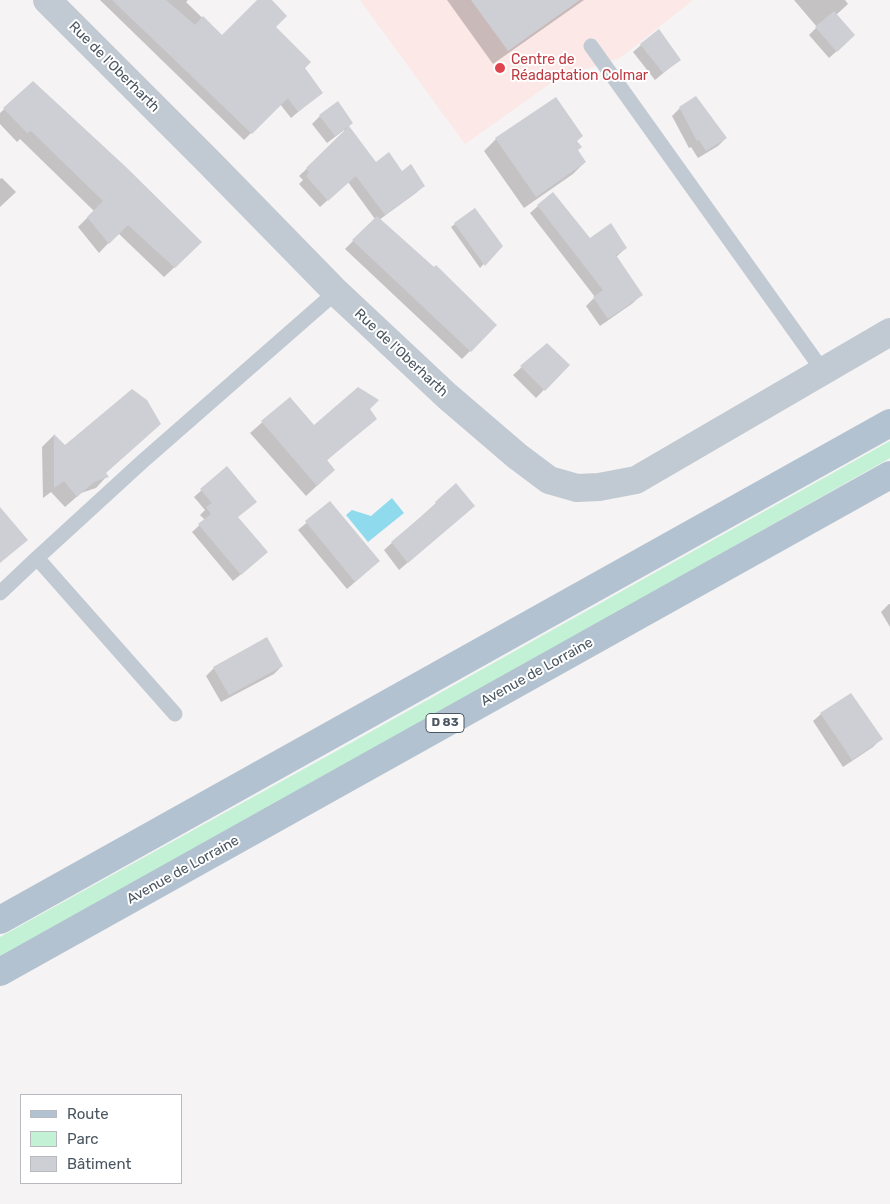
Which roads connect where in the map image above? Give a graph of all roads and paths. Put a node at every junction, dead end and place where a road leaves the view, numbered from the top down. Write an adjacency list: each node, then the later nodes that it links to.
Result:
1 (47, 0): 3 (street, Rue de l'Oberharth)
2 (591, 46): 5 (lane)
3 (336, 292): 5 (street, Rue de l'Oberharth); 8 (lane)
4 (890, 332): 5 (street, Rue de l'Oberharth)
5 (823, 371)
6 (890, 423): 11 (main road)
7 (890, 475): 12 (main road, Avenue de Lorraine / D 83)
8 (37, 558): 9 (lane); 10 (lane)
9 (0, 594)
10 (175, 714)
11 (0, 920)
12 (0, 972)

